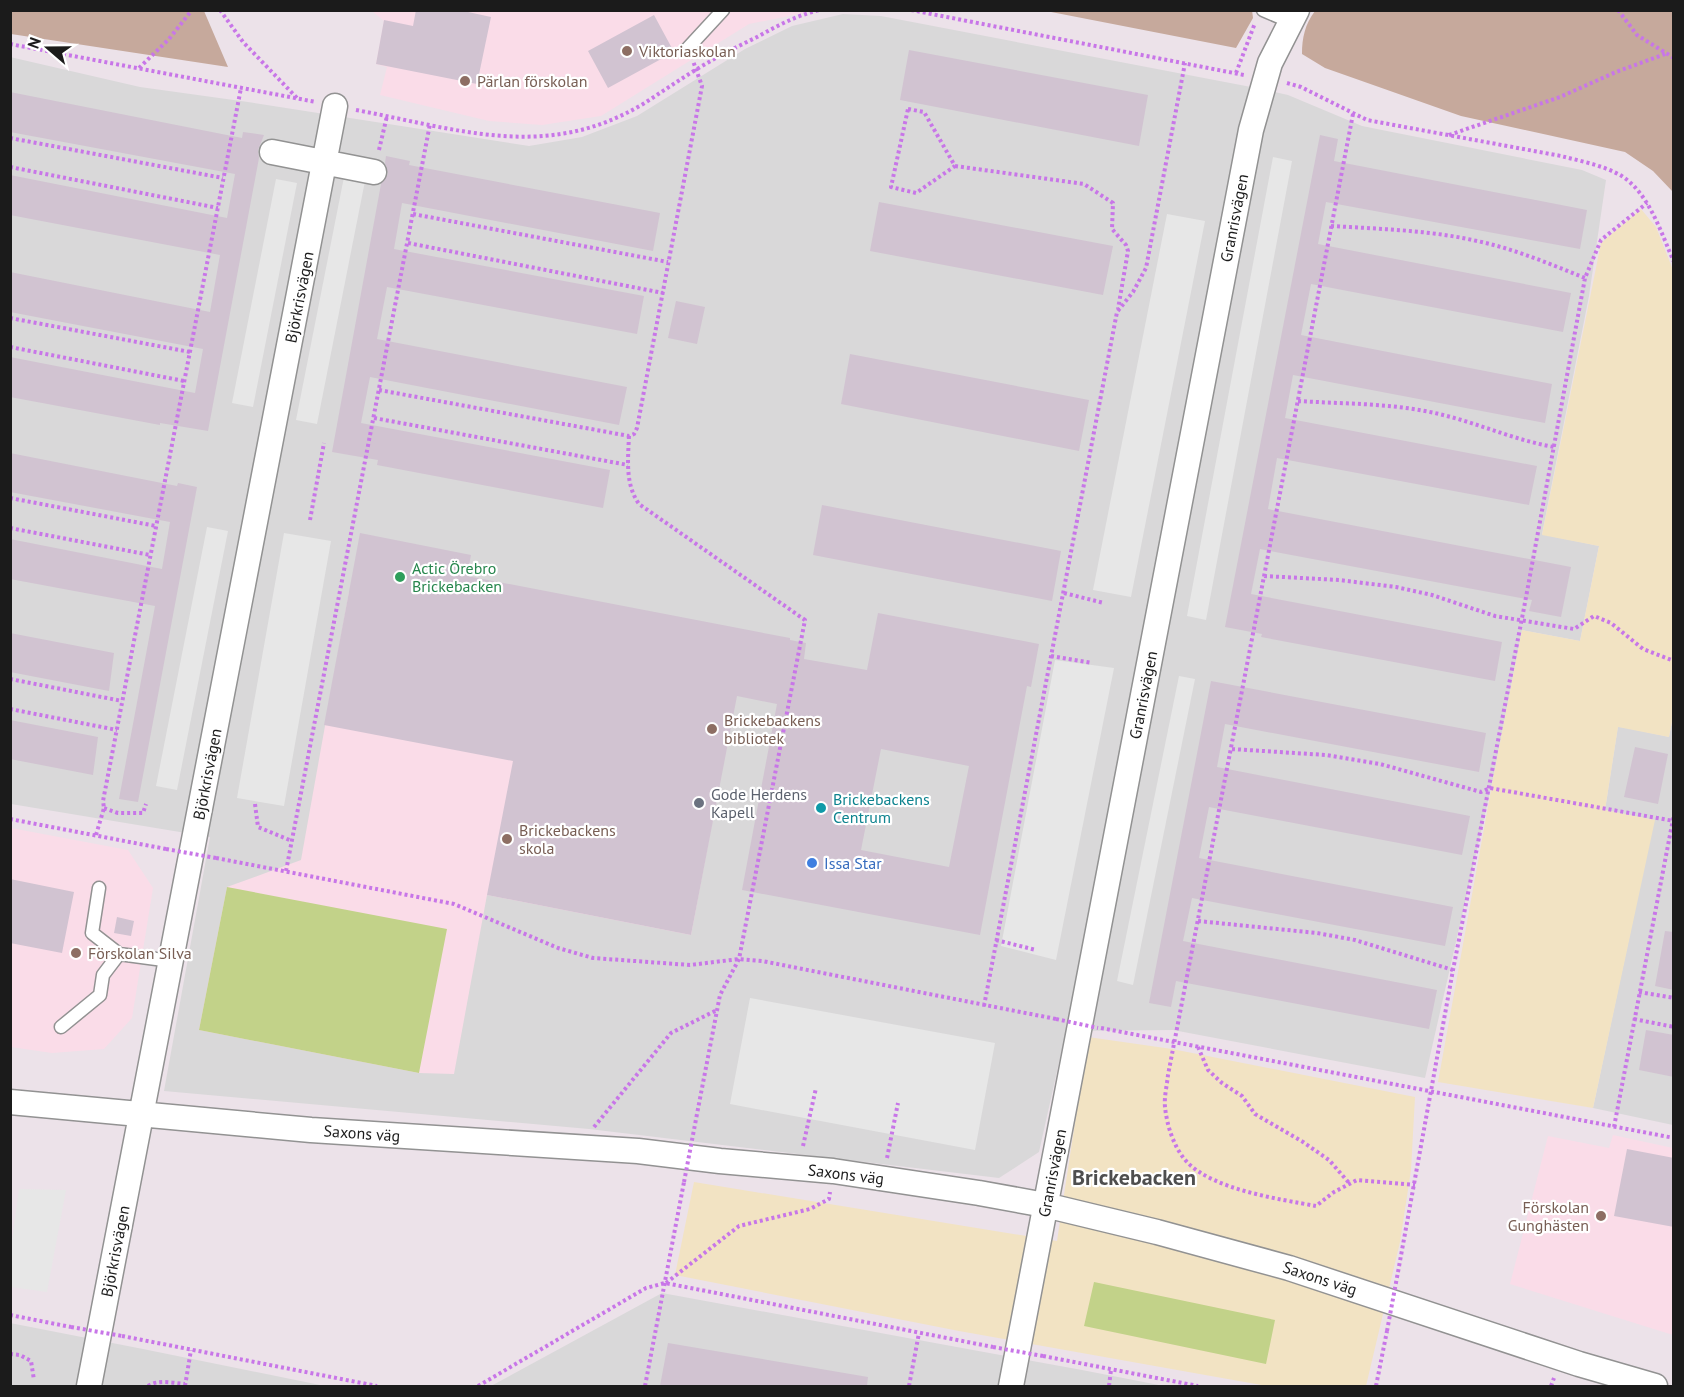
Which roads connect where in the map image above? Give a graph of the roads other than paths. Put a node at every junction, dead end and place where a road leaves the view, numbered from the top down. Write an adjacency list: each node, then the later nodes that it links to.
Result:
1 (723, 10): 4 (lane)
2 (1259, 16): 3 (lane)
3 (1294, 16): 15 (street, Granrisvägen)
4 (687, 49)
5 (335, 106): 7 (street, Björkrisvägen)
6 (272, 152): 7 (street)
7 (325, 161): 8 (street); 11 (street, Björkrisvägen)
8 (374, 172)
9 (99, 888): 10 (lane)
10 (119, 954): 11 (lane); 12 (lane)
11 (171, 961): 14 (street, Björkrisvägen)
12 (61, 1027)
13 (10, 1102): 14 (street, Saxons väg)
14 (141, 1115): 15 (street, Saxons väg); 16 (street, Björkrisvägen)
15 (1046, 1205): 17 (street, Granrisvägen); 18 (street, Saxons väg)
16 (89, 1386)
17 (1011, 1386)
18 (1655, 1386)

